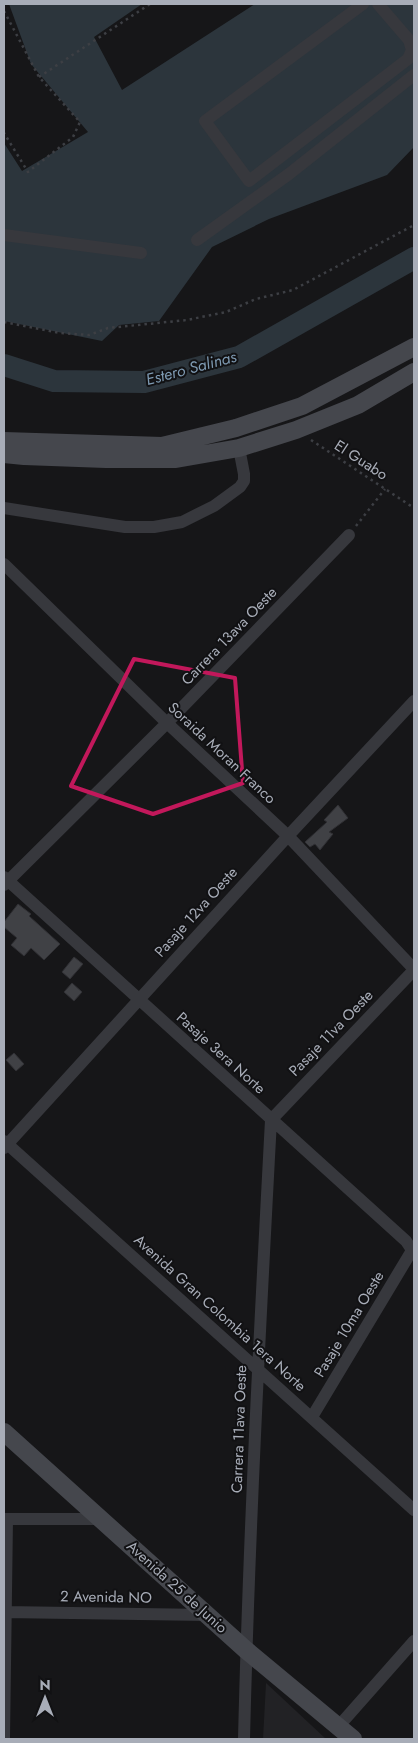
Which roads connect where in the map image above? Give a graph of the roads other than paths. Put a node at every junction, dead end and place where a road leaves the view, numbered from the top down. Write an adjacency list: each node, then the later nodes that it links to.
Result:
1 (363, 4): 2 (street)
2 (378, 4)
3 (414, 76): 5 (street)
4 (4, 235): 6 (street)
5 (197, 240)
6 (141, 253)
7 (414, 347): 9 (main road)
8 (414, 372): 10 (main road)
9 (302, 406): 10 (main road); 11 (main road)
10 (312, 424): 12 (main road)
11 (4, 441)
12 (239, 448): 13 (main road); 14 (street)
13 (4, 454)
14 (4, 508)
15 (349, 535): 18 (street, Carrera 13ava Oeste)
16 (4, 564): 18 (street, Soraida Moran Franco)
17 (414, 702): 19 (street, Pasaje 12va Oeste)
18 (167, 724): 19 (street, Soraida Moran Franco); 20 (street, Carrera 13ava Oeste)
19 (288, 836): 21 (street, Soraida Moran Franco); 22 (street, Pasaje 12va Oeste)
20 (5, 881): 22 (street, Pasaje 3era Norte)
21 (414, 969): 23 (street, Pasaje 11va Oeste)
22 (138, 999): 23 (street, Pasaje 3era Norte); 24 (street, Pasaje 12va Oeste)
23 (270, 1120): 25 (street, Pasaje 3era Norte); 26 (street, Carrera 11ava Oeste)
24 (5, 1144): 26 (street, Avenida Gran Colombia 1era Norte)
25 (413, 1250): 27 (street, Pasaje 10ma Oeste)
26 (258, 1370): 27 (street, Avenida Gran Colombia 1era Norte); 35 (street, Carrera 11ava Oeste)
27 (312, 1417): 29 (street, Avenida Gran Colombia 1era Norte)
28 (4, 1432): 31 (main road, Avenida 25 de Junio)
29 (414, 1510)
30 (5, 1519): 31 (street); 32 (street)
31 (101, 1519): 33 (main road, Avenida 25 de Junio)
32 (5, 1612): 33 (street, 2 Avenida NO); 37 (street)
33 (207, 1615): 35 (main road, Avenida 25 de Junio)
34 (414, 1641): 36 (street)
35 (246, 1650): 36 (main road, Avenida 25 de Junio); 38 (street, Carrera 11ava Oeste)
36 (338, 1727): 39 (main road, Avenida 25 de Junio)
37 (4, 1738)
38 (244, 1739)
39 (353, 1739)

